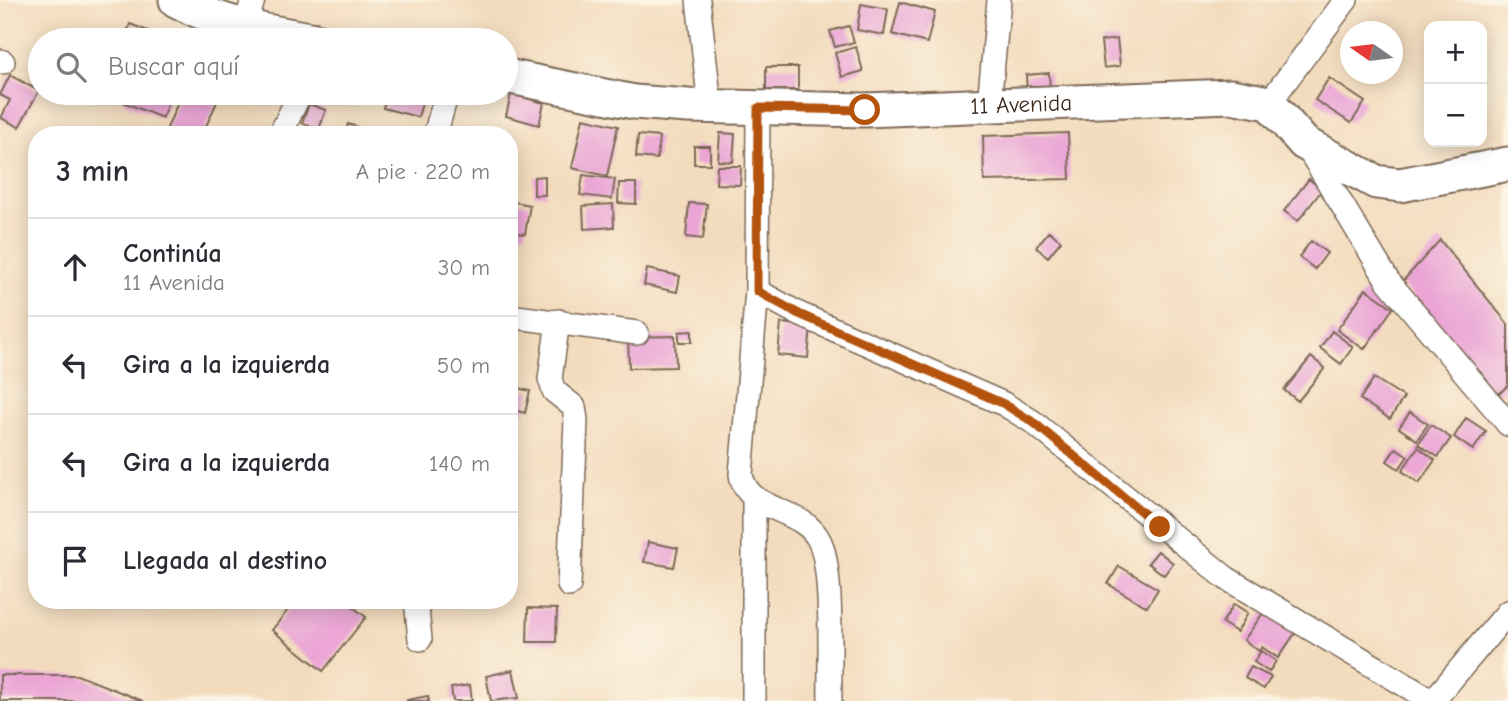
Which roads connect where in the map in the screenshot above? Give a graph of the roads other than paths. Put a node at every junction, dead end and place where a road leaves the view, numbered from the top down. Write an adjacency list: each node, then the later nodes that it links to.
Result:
1 (176, 0): 5 (street)
2 (698, 0): 12 (street)
3 (999, 0): 9 (street)
4 (1346, 0): 8 (street)
5 (249, 13): 6 (street)
6 (286, 28)
7 (518, 78): 12 (street, 11 Avenida)
8 (1269, 103): 9 (street, 11 Avenida); 16 (street)
9 (989, 104): 13 (street, 11 Avenida)
10 (294, 105): 14 (street)
11 (444, 105): 15 (street)
12 (710, 106): 13 (street, 11 Avenida)
13 (758, 108): 18 (street)
14 (284, 126)
15 (438, 126)
16 (1304, 143): 17 (street); 22 (street)
17 (1508, 164)
18 (757, 291): 23 (street); 30 (street)
19 (518, 317): 20 (street)
20 (558, 321): 21 (street); 24 (street)
21 (637, 333)
22 (1508, 424)
23 (754, 498): 28 (street); 29 (street)
24 (569, 585)
25 (417, 609): 27 (street)
26 (1508, 612): 30 (street)
27 (420, 639)
28 (754, 701)
29 (830, 701)
30 (1433, 701)

